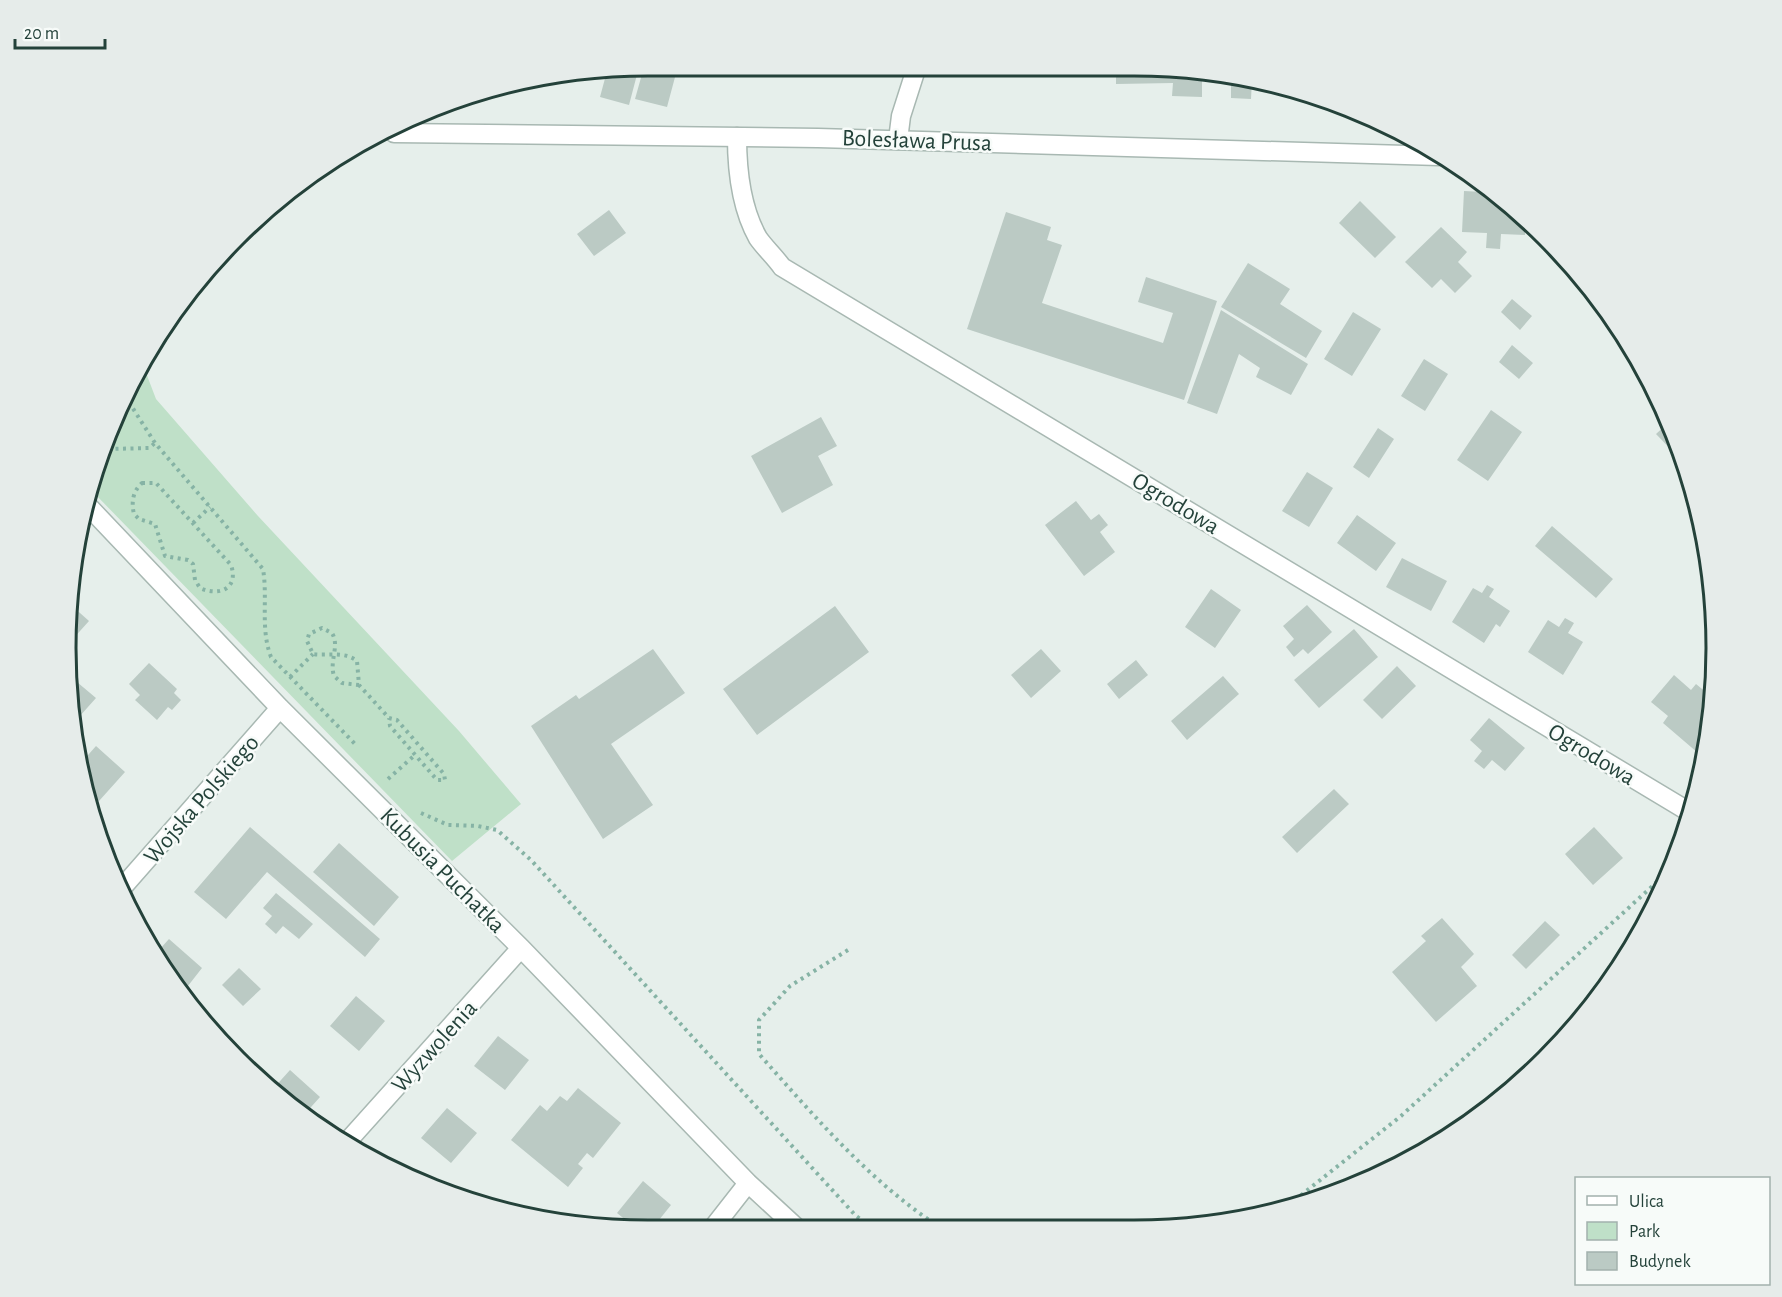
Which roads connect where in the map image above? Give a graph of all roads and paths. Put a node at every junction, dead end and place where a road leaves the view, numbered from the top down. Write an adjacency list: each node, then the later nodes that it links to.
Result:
1 (914, 76): 4 (street)
2 (400, 133): 3 (street, Bolesława Prusa)
3 (737, 137): 4 (street, Bolesława Prusa); 24 (street, Ogrodowa)
4 (898, 140): 5 (street, Bolesława Prusa)
5 (1424, 156)
6 (131, 406): 7 (path)
7 (155, 443): 8 (path); 9 (path)
8 (113, 449)
9 (210, 507): 11 (path); 14 (path)
10 (93, 511): 16 (street, Kubusia Puchatka)
11 (193, 524): 11 (path)
12 (312, 654): 13 (path); 13 (path); 14 (path)
13 (333, 655): 15 (path); 15 (path)
14 (290, 677): 18 (path)
15 (359, 685): 17 (path)
16 (280, 708): 25 (street, Wojska Polskiego); 27 (street, Kubusia Puchatka)
17 (389, 718): 19 (path); 19 (path)
18 (363, 753)
19 (415, 754): 21 (path)
20 (380, 771): 21 (path)
21 (388, 779): 22 (path)
22 (396, 788)
23 (412, 804): 34 (path)
24 (1683, 808)
25 (127, 883)
26 (1654, 884): 31 (path)
27 (521, 948): 29 (street, Wyzwolenia); 30 (street, Kubusia Puchatka)
28 (848, 950): 35 (path)
29 (351, 1137)
30 (748, 1183): 32 (street); 33 (street, Kubusia Puchatka)
31 (1301, 1195)
32 (719, 1220)
33 (788, 1220)
34 (862, 1220)
35 (929, 1220)

